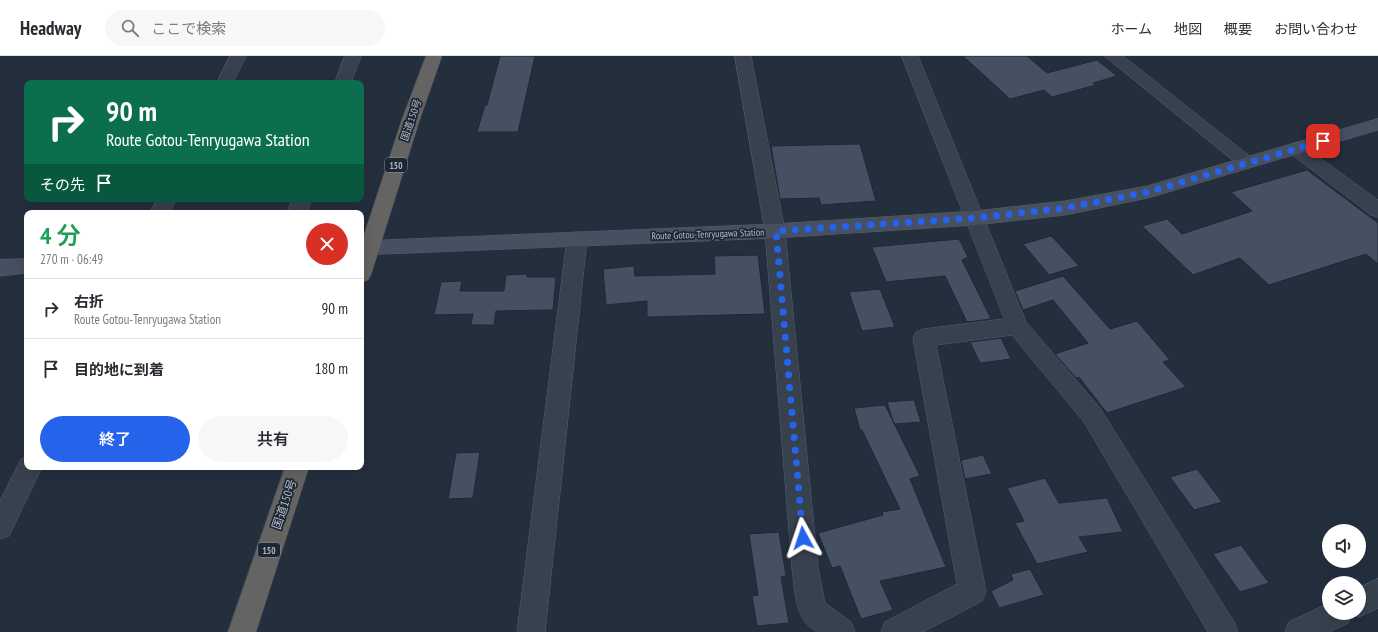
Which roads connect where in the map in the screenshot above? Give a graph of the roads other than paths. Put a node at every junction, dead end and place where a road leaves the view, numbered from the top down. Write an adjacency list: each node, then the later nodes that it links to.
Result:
1 (238, 56): 7 (street)
2 (353, 56): 8 (street)
3 (434, 56): 16 (highway, 国道150号 / 150)
4 (743, 56): 14 (street)
5 (910, 56): 13 (street)
6 (1114, 56): 11 (street)
7 (226, 80)
8 (344, 80)
9 (1378, 124): 10 (main road, Route Gotou-Tenryugawa Station)
10 (1296, 149): 11 (main road, Route Gotou-Tenryugawa Station); 12 (street)
11 (1246, 162): 13 (main road, Route Gotou-Tenryugawa Station)
12 (1378, 210)
13 (975, 218): 14 (main road, Route Gotou-Tenryugawa Station); 20 (street)
14 (776, 231): 15 (main road, Route Gotou-Tenryugawa Station); 29 (street)
15 (577, 239): 16 (main road, Route Gotou-Tenryugawa Station); 28 (street)
16 (366, 248): 17 (highway, 国道150号 / 150)
17 (364, 259)
18 (24, 266): 19 (main road)
19 (0, 268)
20 (1017, 326): 30 (street); 31 (street)
21 (28, 470): 23 (street)
22 (296, 470): 27 (highway, 国道150号 / 150)
23 (0, 527)
24 (1378, 593): 25 (street)
25 (1366, 599)
26 (1324, 620): 32 (street)
27 (242, 632)
28 (531, 632)
29 (841, 632)
30 (895, 632)
31 (1224, 632)
32 (1299, 632)

